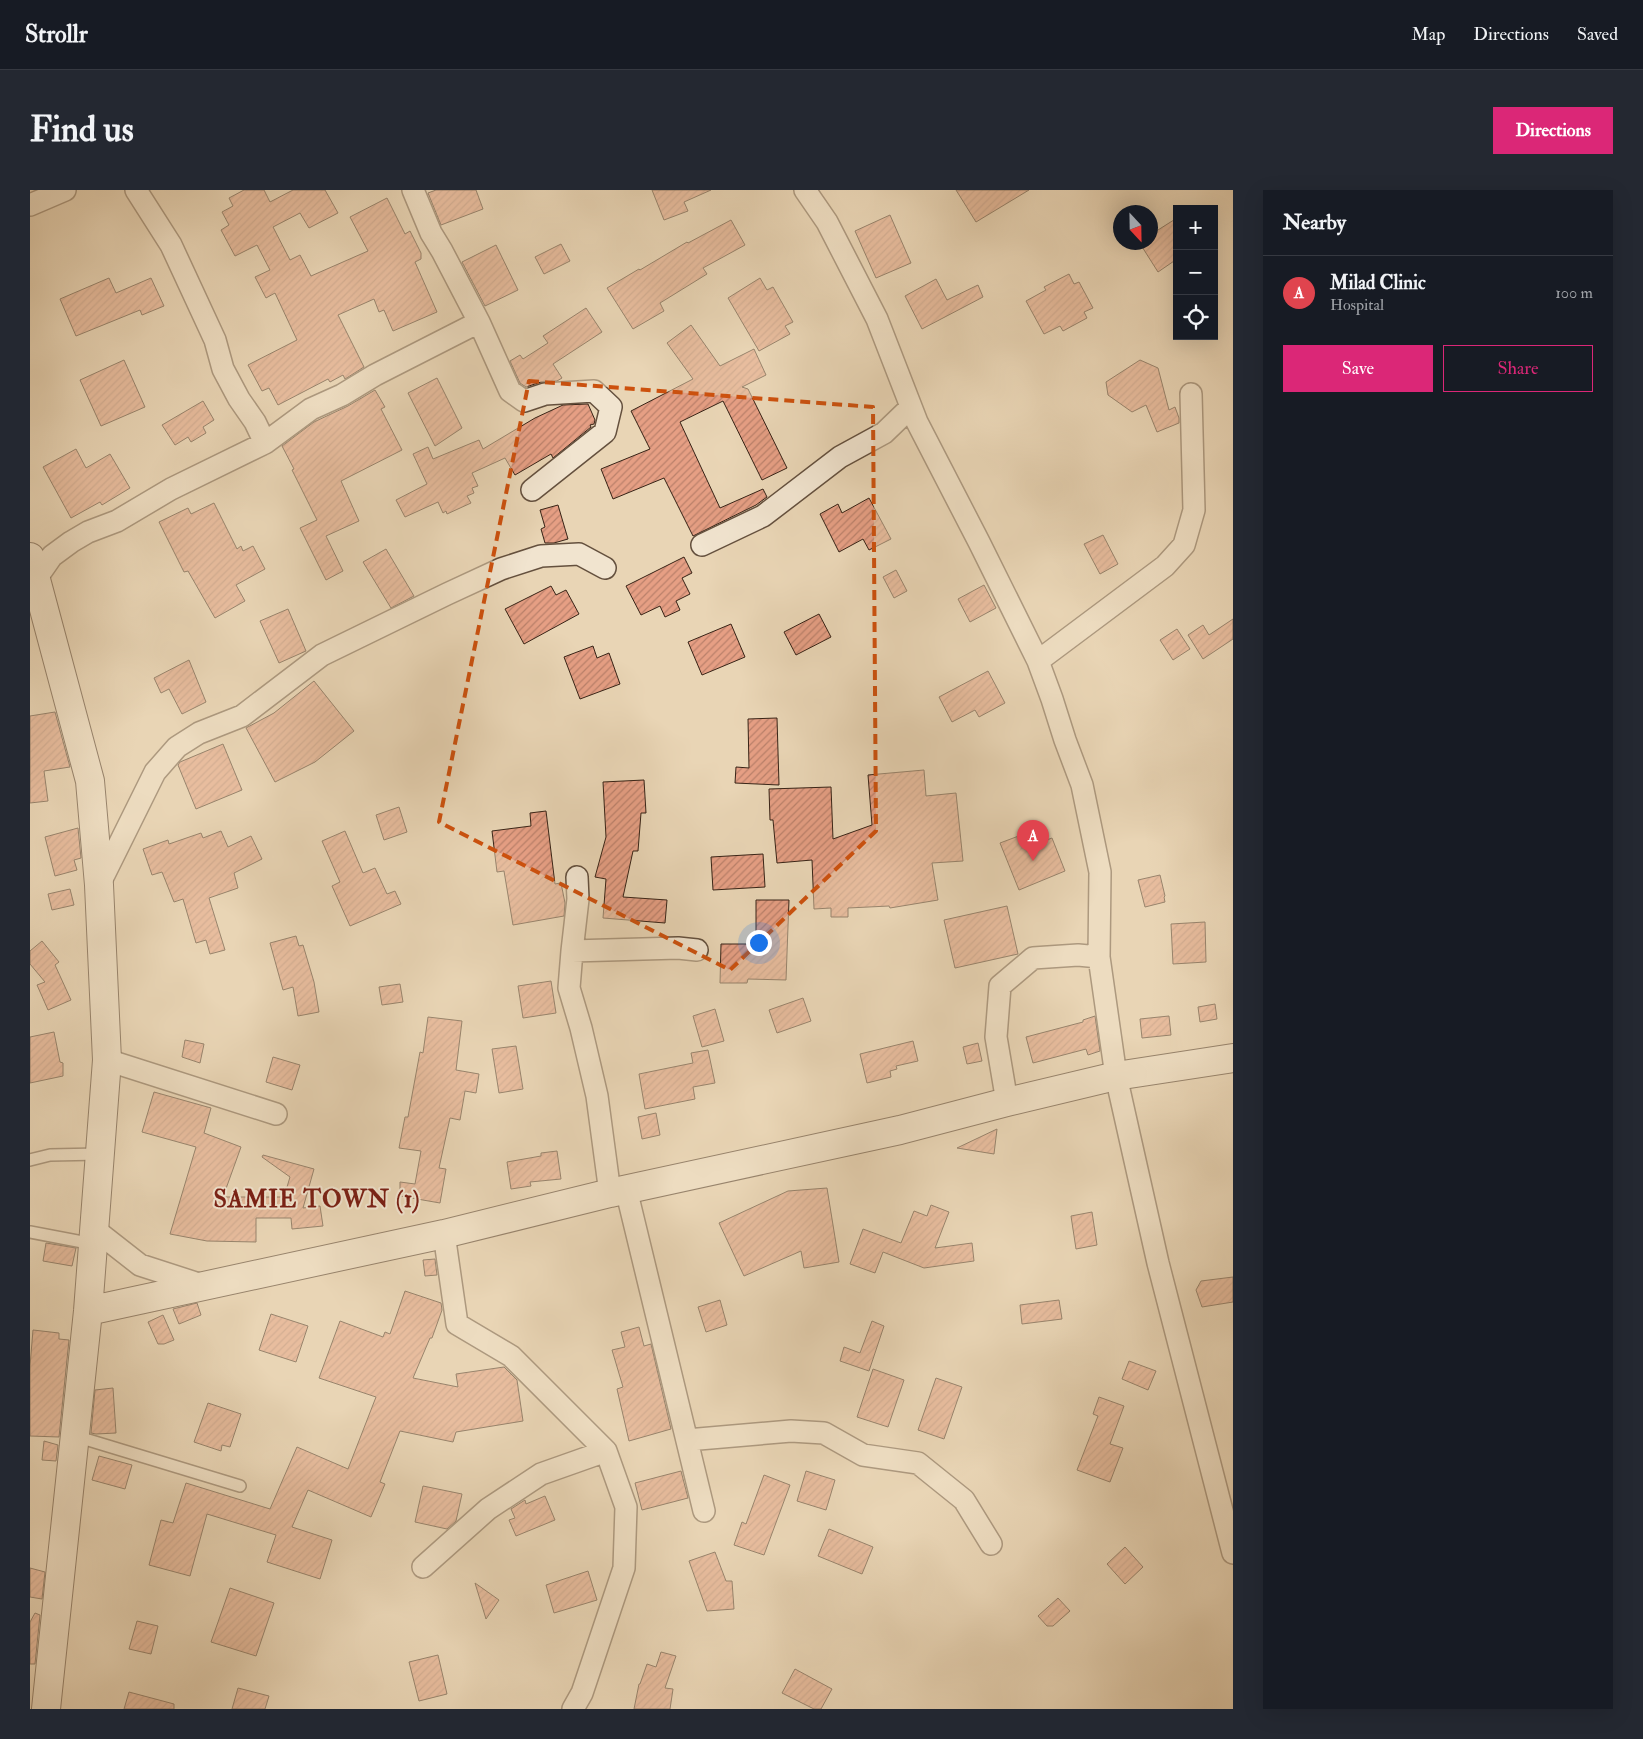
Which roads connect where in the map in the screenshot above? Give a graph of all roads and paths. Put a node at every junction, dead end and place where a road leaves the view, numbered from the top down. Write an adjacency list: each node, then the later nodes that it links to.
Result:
1 (65, 190): 5 (street)
2 (136, 190): 9 (street)
3 (413, 190): 6 (street)
4 (805, 190): 8 (street)
5 (30, 206)
6 (479, 322): 9 (street); 10 (street)
7 (1191, 394): 14 (street)
8 (910, 407): 11 (street); 14 (street)
9 (265, 443): 12 (street)
10 (532, 490)
11 (702, 545)
12 (33, 568): 16 (street)
13 (605, 568): 16 (street)
14 (1038, 661): 19 (street)
15 (578, 877): 18 (street)
16 (99, 885): 21 (street)
17 (697, 950): 18 (street)
18 (572, 951): 27 (street)
19 (1100, 957): 22 (street); 23 (street)
20 (1233, 1058): 22 (street)
21 (107, 1060): 24 (street); 25 (street)
22 (1116, 1076): 23 (street); 39 (street)
23 (1007, 1102): 27 (street)
24 (276, 1114)
25 (100, 1154): 26 (lane); 30 (street)
26 (30, 1160)
27 (618, 1191): 29 (street); 34 (street)
28 (30, 1232): 30 (lane)
29 (444, 1234): 31 (street); 35 (street)
30 (94, 1236): 31 (street); 32 (street)
31 (206, 1286): 32 (street)
32 (88, 1311): 33 (street)
33 (75, 1436): 36 (lane); 41 (street)
34 (687, 1440): 37 (street); 38 (street)
35 (606, 1451): 40 (street); 42 (street)
36 (240, 1486)
37 (704, 1511)
38 (991, 1544)
39 (1233, 1553)
40 (423, 1567)
41 (46, 1709)
42 (573, 1709)

